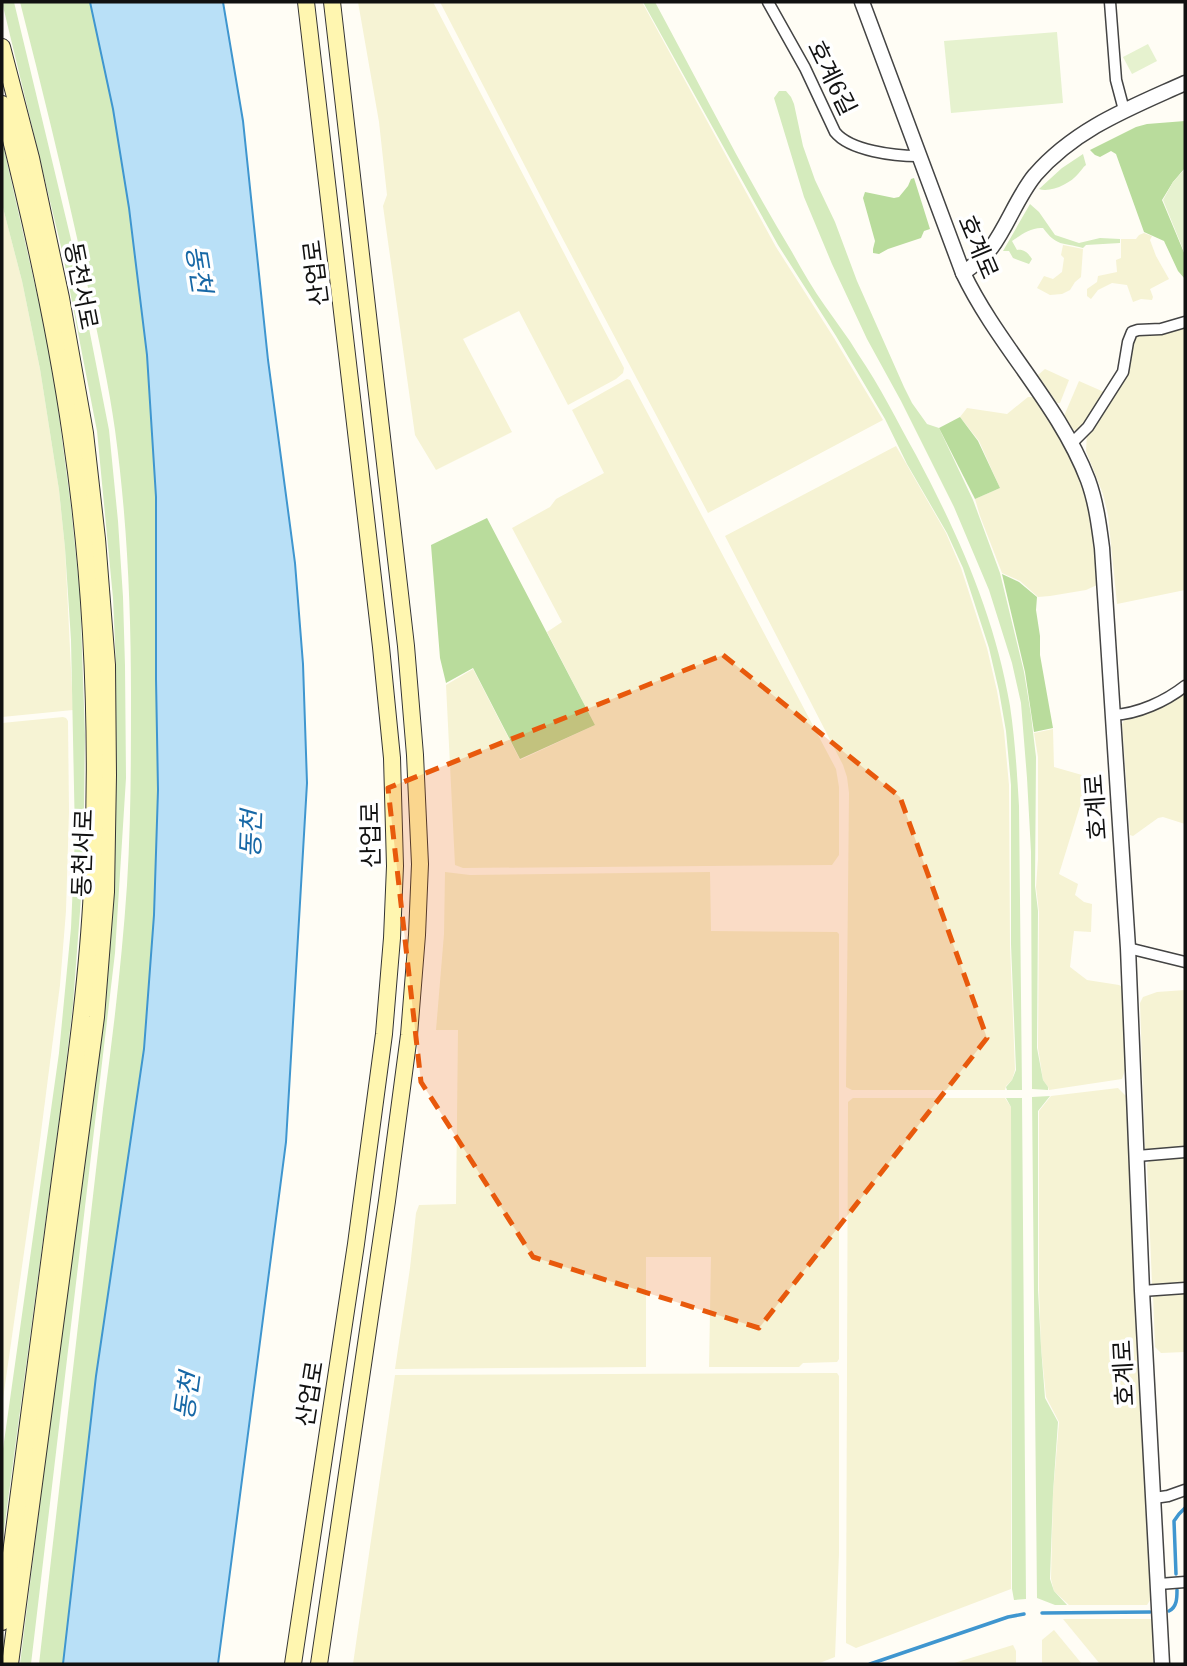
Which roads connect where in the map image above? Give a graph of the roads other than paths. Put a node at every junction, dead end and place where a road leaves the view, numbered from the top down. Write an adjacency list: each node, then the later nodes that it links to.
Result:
1 (306, 2): 28 (main road, 산업로)
2 (332, 2): 29 (main road, 산업로)
3 (768, 2): 10 (street, 호계6길)
4 (862, 2): 10 (street, 호계로)
5 (1110, 2): 9 (street)
6 (2, 47): 27 (main road, 동천서로)
7 (1185, 83): 9 (street)
8 (2, 104): 26 (main road, 동천서로)
9 (1124, 110): 11 (street)
10 (918, 156): 11 (street, 호계로)
11 (963, 273): 13 (street, 호계로)
12 (1185, 322): 13 (street)
13 (1071, 444): 15 (street, 호계로)
14 (1185, 686): 15 (street)
15 (1113, 715): 16 (street, 호계로)
16 (1128, 948): 17 (street); 19 (street, 호계로)
17 (1185, 962)
18 (1185, 1152): 19 (street)
19 (1137, 1156): 21 (street, 호계로)
20 (1185, 1288): 21 (street)
21 (1142, 1291): 23 (street, 호계로)
22 (1185, 1490): 23 (street)
23 (1154, 1498): 25 (street, 호계로)
24 (1185, 1582): 25 (street)
25 (1159, 1584): 30 (street, 호계로)
26 (2, 1622)
27 (10, 1664)
28 (293, 1664)
29 (318, 1664)
30 (1162, 1664)

